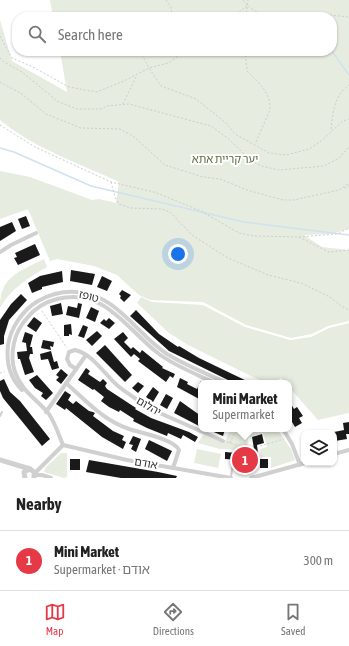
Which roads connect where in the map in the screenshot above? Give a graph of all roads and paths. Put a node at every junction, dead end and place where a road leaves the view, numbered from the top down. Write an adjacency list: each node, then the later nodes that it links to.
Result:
1 (166, 0): 5 (path)
2 (243, 0): 4 (path)
3 (248, 0): 4 (path)
4 (247, 5): 6 (path); 7 (path); 8 (path)
5 (172, 12)
6 (239, 12)
7 (246, 12)
8 (257, 12)
9 (337, 17): 10 (path)
10 (349, 18)
11 (0, 36): 17 (path)
12 (143, 56): 16 (path)
13 (178, 56): 16 (path)
14 (246, 56): 24 (path)
15 (0, 58): 20 (path)
16 (149, 68): 17 (path); 24 (path)
17 (137, 74): 20 (path)
18 (0, 82): 29 (path)
19 (349, 85): 23 (path)
20 (123, 104): 25 (path)
21 (349, 119): 23 (path)
22 (0, 125): 26 (path)
23 (331, 131): 24 (path)
24 (255, 144)
25 (349, 147)
26 (111, 182): 32 (path); 36 (path)
27 (349, 183): 29 (path)
28 (349, 186): 29 (path)
29 (339, 190)
30 (349, 228): 32 (path)
31 (36, 234): 34 (street)
32 (299, 237): 33 (path)
33 (349, 250)
34 (0, 252)
35 (39, 306): 37 (path); 42 (street, טופז); 45 (street, טופז)
36 (349, 310)
37 (69, 352): 38 (street); 39 (street)
38 (86, 355): 39 (street); 49 (street, יהלום)
39 (76, 369): 44 (street)
40 (10, 371): 41 (path); 43 (street, טופז); 45 (street, טופז)
41 (0, 373)
42 (209, 380)
43 (221, 380)
44 (66, 383): 47 (street); 65 (street)
45 (28, 395): 47 (street, טופז)
46 (2, 412): 48 (lane)
47 (46, 412): 57 (street, טופז)
48 (0, 416)
49 (198, 430)
50 (202, 432): 55 (street, יהלום)
51 (235, 432): 56 (path)
52 (243, 432): 56 (path)
53 (285, 432): 54 (street)
54 (289, 438): 58 (path); 63 (street)
55 (222, 441): 56 (path)
56 (230, 443)
57 (63, 444): 65 (street, אודם); 66 (street)
58 (260, 446)
59 (349, 450): 60 (street)
60 (337, 453)
61 (0, 460): 64 (street)
62 (233, 462): 69 (lane)
63 (300, 465): 70 (street)
64 (16, 466): 66 (street); 67 (street)
65 (173, 468): 69 (street, אודם)
66 (33, 473): 67 (street); 68 (street)
67 (24, 477)
68 (51, 478)
69 (231, 478)
70 (251, 478)

